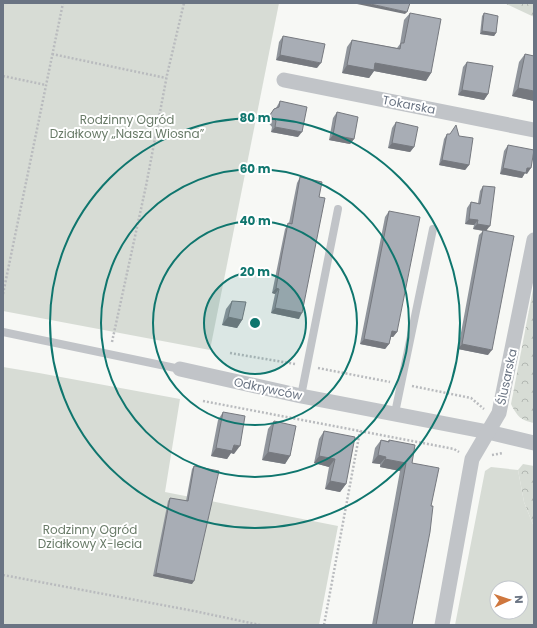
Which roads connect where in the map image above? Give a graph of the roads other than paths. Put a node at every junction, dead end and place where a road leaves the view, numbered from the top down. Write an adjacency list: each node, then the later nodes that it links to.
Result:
1 (284, 80): 2 (street, Tokarska)
2 (534, 130)
3 (338, 209): 8 (lane)
4 (432, 229): 9 (lane)
5 (534, 240): 10 (street, Ślusarska)
6 (3, 332): 7 (lane, Odkrywców)
7 (180, 369): 8 (street, Odkrywców)
8 (301, 396): 9 (street, Odkrywców)
9 (395, 413): 10 (street, Odkrywców)
10 (488, 432): 11 (street, Odkrywców); 12 (street, Ślusarska)
11 (534, 443)
12 (442, 625)

